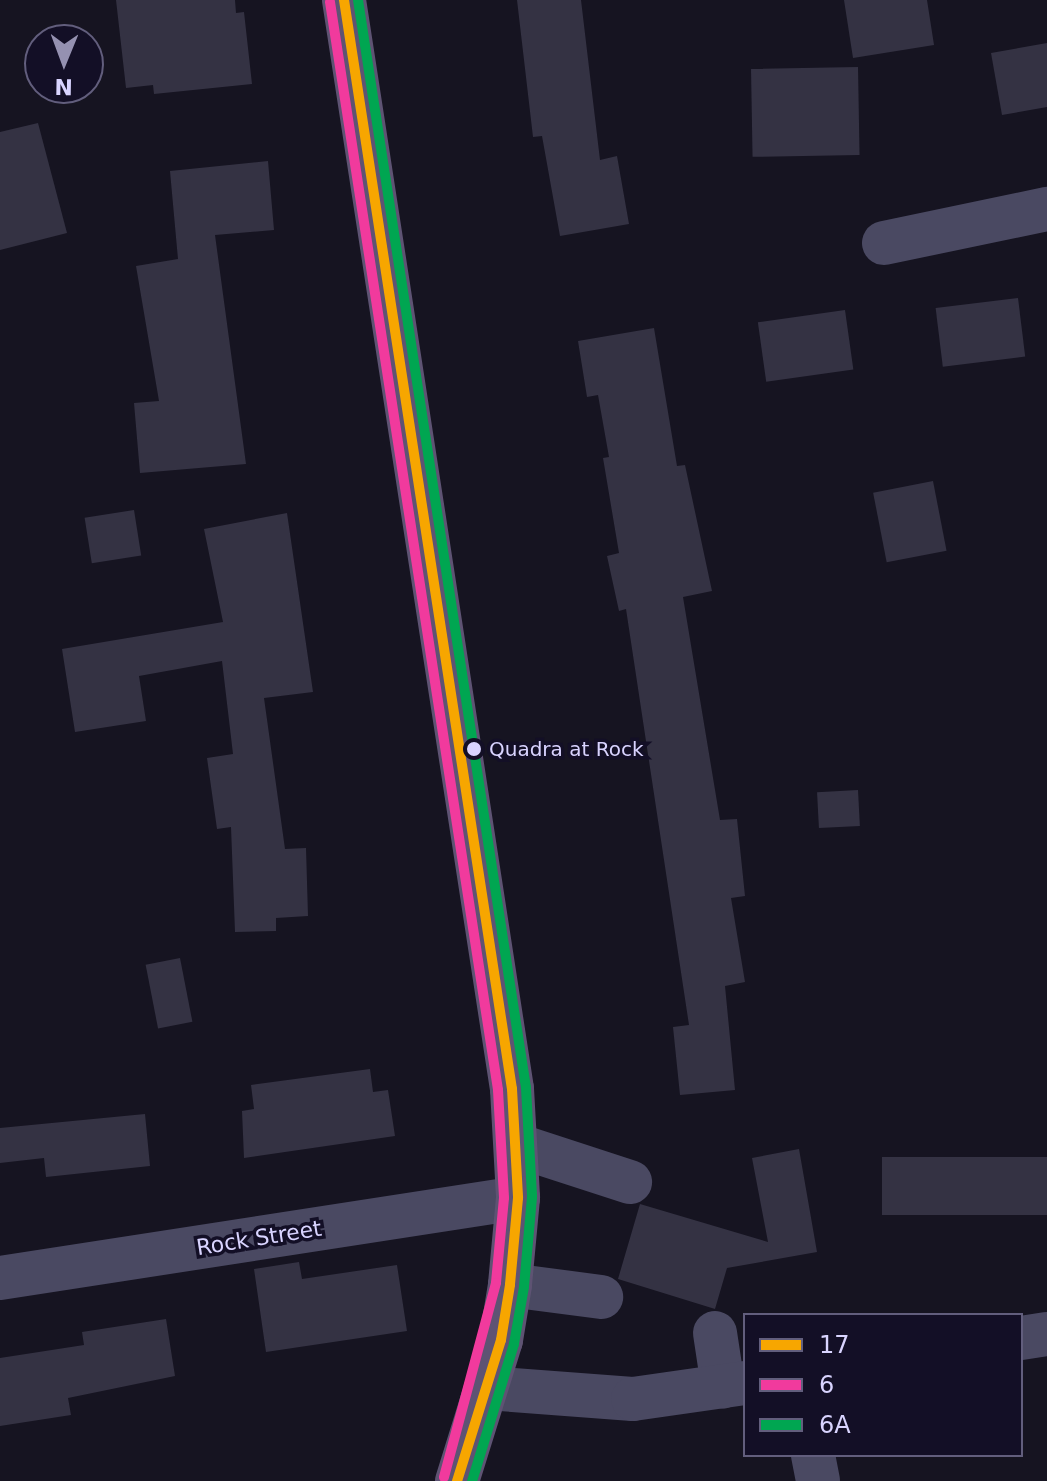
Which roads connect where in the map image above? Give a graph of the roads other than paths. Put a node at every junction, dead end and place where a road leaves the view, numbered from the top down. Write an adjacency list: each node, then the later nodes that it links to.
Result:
1 (344, 0): 4 (main road)
2 (1047, 209): 3 (street)
3 (884, 243)
4 (516, 1145): 5 (street); 6 (main road)
5 (630, 1182)
6 (518, 1198): 7 (street, Rock Street); 8 (main road)
7 (0, 1278)
8 (510, 1285): 9 (street); 14 (main road)
9 (601, 1297)
10 (715, 1333): 13 (street)
11 (1047, 1334): 12 (street)
12 (1023, 1338)
13 (734, 1384): 14 (street)
14 (486, 1388): 16 (main road)
15 (813, 1457): 17 (street)
16 (457, 1481)
17 (818, 1481)

